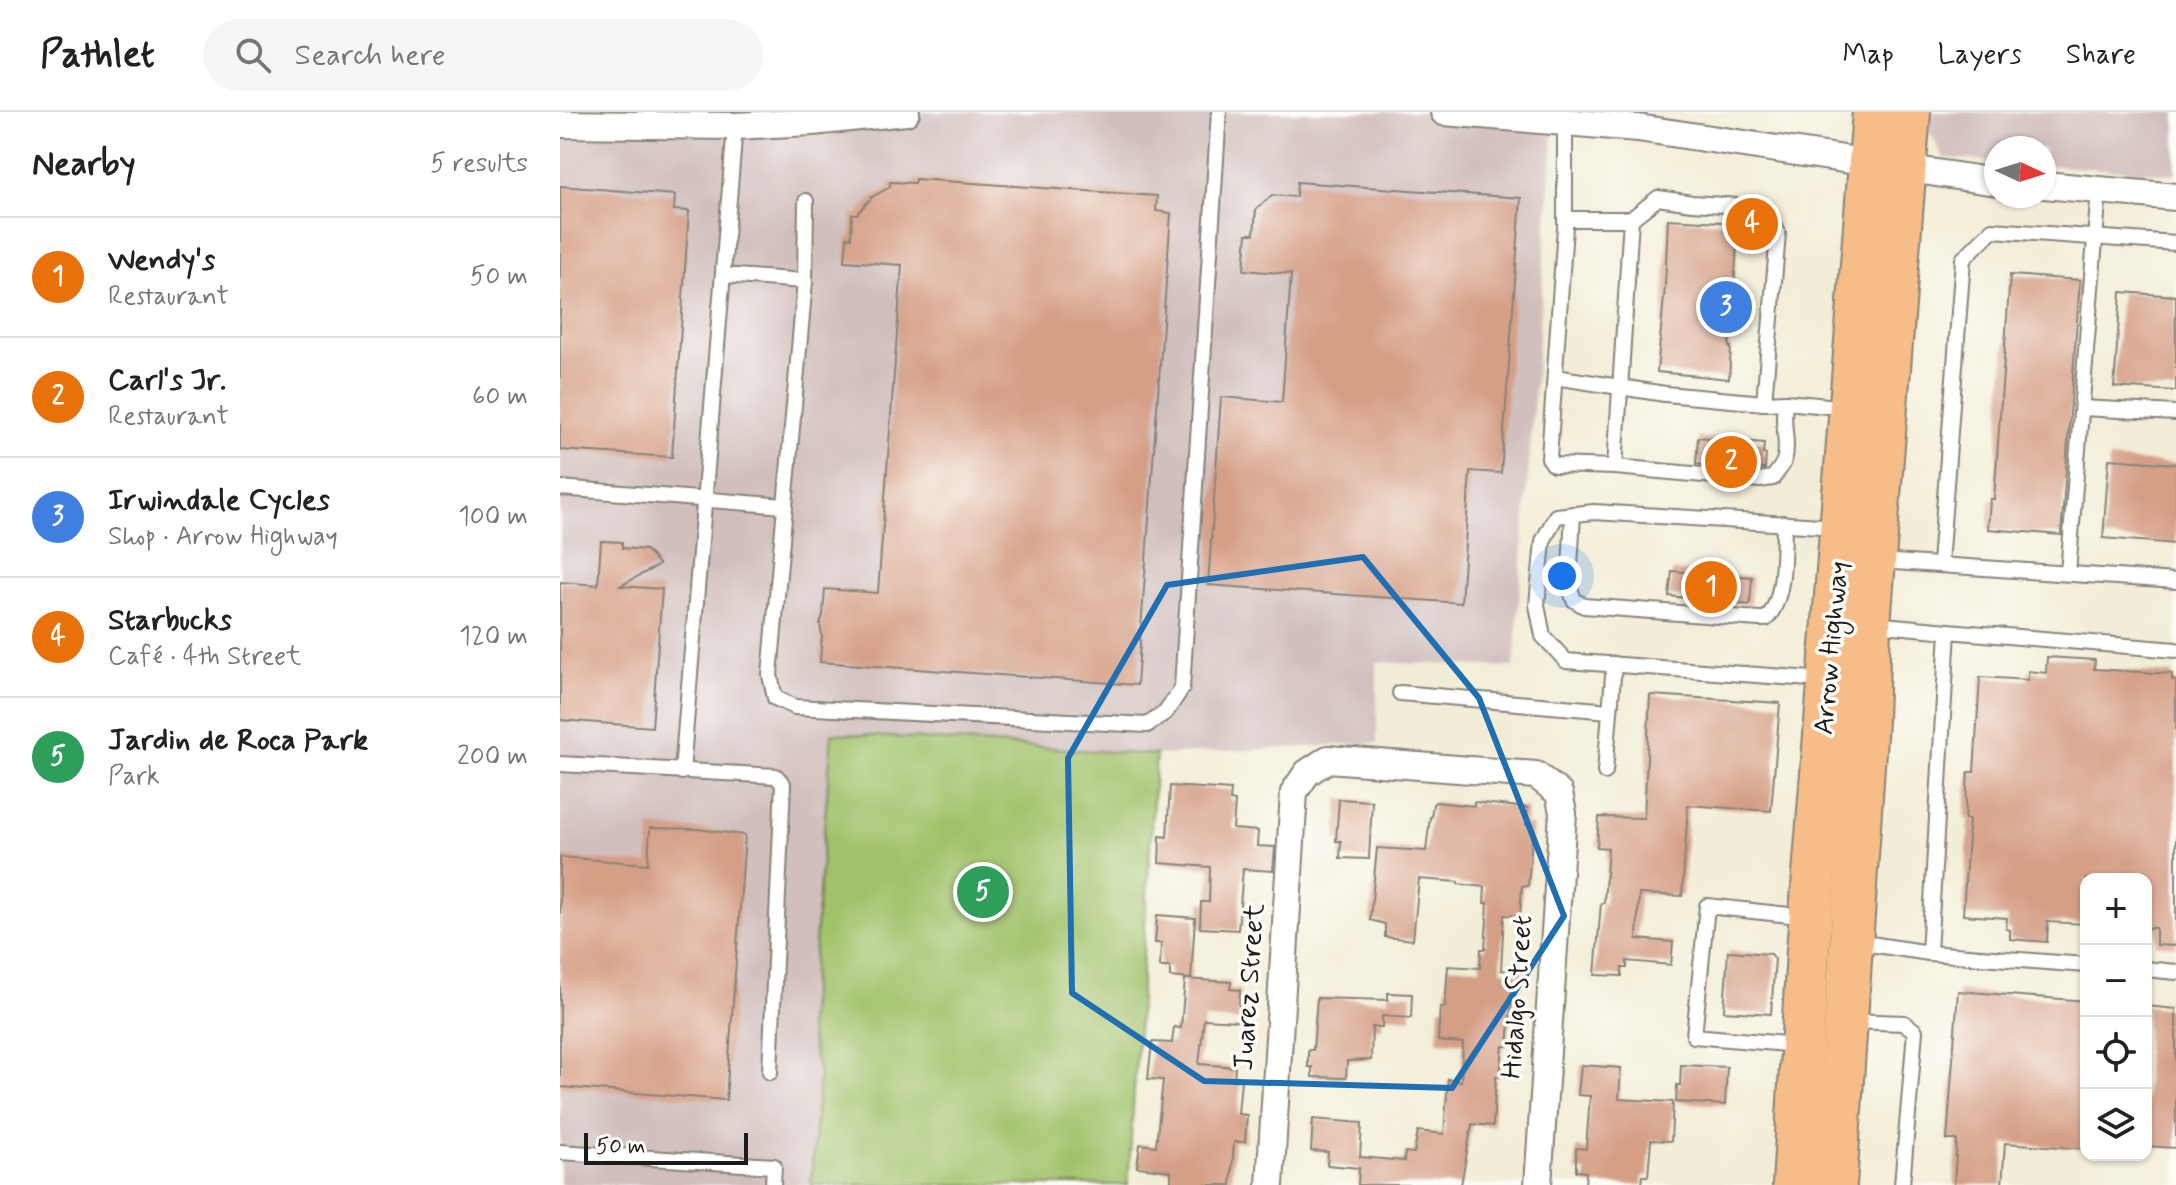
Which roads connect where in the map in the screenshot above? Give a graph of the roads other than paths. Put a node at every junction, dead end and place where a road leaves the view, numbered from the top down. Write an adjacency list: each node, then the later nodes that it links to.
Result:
1 (906, 112): 10 (street)
2 (1219, 112): 33 (lane)
3 (1444, 112): 6 (street)
4 (1874, 112): 11 (main road, Arrow Highway)
5 (1909, 112): 11 (main road, Arrow Highway)
6 (1530, 115): 8 (street)
7 (1593, 118): 8 (street); 11 (street)
8 (1565, 121): 17 (lane)
9 (560, 124): 10 (street)
10 (735, 126): 21 (lane)
11 (1887, 166): 12 (street); 27 (main road, Arrow Highway); 37 (main road, Arrow Highway)
12 (1984, 180)
13 (2056, 186): 14 (street)
14 (2099, 190): 15 (street); 19 (lane)
15 (2176, 197)
16 (806, 201): 22 (lane)
17 (1565, 219): 18 (lane); 23 (lane)
18 (1631, 219): 24 (lane); 26 (lane)
19 (2096, 238): 20 (lane); 28 (lane); 38 (lane)
20 (2176, 243)
21 (723, 275): 22 (lane); 32 (lane)
22 (805, 281): 33 (lane)
23 (1555, 377): 24 (lane); 30 (lane)
24 (1621, 387): 26 (lane); 30 (lane)
25 (1786, 402): 26 (lane); 27 (lane); 30 (lane)
26 (1764, 403)
27 (1851, 408): 36 (main road, Arrow Highway)
28 (2082, 408): 29 (lane); 39 (lane)
29 (2176, 413)
30 (1615, 467)
31 (560, 488): 32 (lane)
32 (704, 499): 33 (lane); 49 (lane)
33 (785, 506)
34 (1573, 514): 35 (lane); 35 (lane); 44 (lane)
35 (1784, 523): 36 (lane)
36 (1842, 527): 45 (main road, Arrow Highway)
37 (1874, 561): 38 (lane); 41 (main road, Arrow Highway)
38 (1940, 564): 39 (lane)
39 (2068, 573): 40 (lane)
40 (2176, 581)
41 (1869, 624): 42 (lane); 52 (main road, Arrow Highway)
42 (1948, 631): 43 (lane); 53 (lane)
43 (2176, 650)
44 (1614, 664): 45 (lane); 47 (lane)
45 (1830, 681): 52 (main road, Arrow Highway)
46 (1400, 693): 47 (lane)
47 (1610, 711): 50 (lane)
48 (560, 764): 49 (lane)
49 (682, 772): 59 (lane)
50 (1605, 772)
51 (1563, 813): 62 (street, Juarez Street); 63 (street, Hidalgo Street)
52 (1831, 929): 53 (lane); 57 (main road, Arrow Highway); 58 (main road, Arrow Highway); 58 (lane)
53 (1929, 953): 54 (lane)
54 (2080, 965)
55 (2152, 970): 56 (lane)
56 (2176, 972)
57 (1845, 1021): 65 (main road, Arrow Highway); 66 (lane)
58 (1803, 1046): 64 (main road, Arrow Highway)
59 (770, 1072)
60 (560, 1152): 61 (lane)
61 (773, 1185)
62 (1270, 1185)
63 (1538, 1185)
64 (1794, 1185)
65 (1835, 1185)
66 (1902, 1185)

